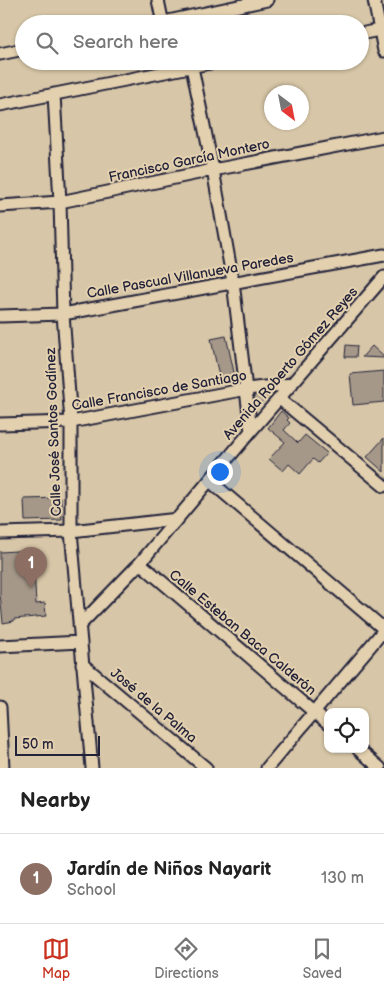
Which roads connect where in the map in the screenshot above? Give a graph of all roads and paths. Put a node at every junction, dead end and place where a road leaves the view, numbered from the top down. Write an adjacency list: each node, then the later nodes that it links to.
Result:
1 (158, 0): 4 (street)
2 (267, 0): 5 (street)
3 (374, 0): 6 (street)
4 (159, 15)
5 (197, 15)
6 (382, 30): 7 (street); 9 (street)
7 (369, 32)
8 (15, 51): 10 (street)
9 (384, 51)
10 (0, 54)
11 (154, 70): 13 (street)
12 (193, 70): 16 (street)
13 (54, 94): 14 (street); 17 (street, Calle José Santos Godínez)
14 (0, 105)
15 (384, 137): 16 (street, Francisco García Montero)
16 (213, 170): 17 (street, Francisco García Montero); 21 (street)
17 (60, 202): 18 (street, Francisco García Montero); 22 (street, Calle José Santos Godínez)
18 (0, 206)
19 (384, 255): 21 (street, Calle Pascual Villanueva Paredes)
20 (384, 277): 24 (street, Avenida Roberto Gómez Reyes)
21 (233, 282): 22 (street, Calle Pascual Villanueva Paredes); 25 (street)
22 (63, 314): 23 (street, Calle Pascual Villanueva Paredes); 27 (street, Calle José Santos Godínez)
23 (0, 316)
24 (292, 384): 25 (street, Calle Francisco de Santiago); 26 (street, Avenida Roberto Gómez Reyes)
25 (247, 389): 27 (street, Calle Francisco de Santiago); 29 (street)
26 (280, 399): 29 (street, Avenida Roberto Gómez Reyes); 31 (street)
27 (71, 422): 28 (street, Calle Francisco de Santiago); 33 (street, Calle José Santos Godínez)
28 (0, 424)
29 (251, 431): 30 (street, Avenida Roberto Gómez Reyes)
30 (210, 481): 32 (street, Avenida Roberto Gómez Reyes); 37 (street)
31 (384, 486)
32 (178, 519): 33 (street); 35 (street, Avenida Roberto Gómez Reyes)
33 (71, 531): 34 (street); 36 (street, Calle José Santos Godínez)
34 (0, 533)
35 (140, 563): 36 (street, Avenida Roberto Gómez Reyes); 42 (street, Calle Esteban Baca Calderón)
36 (79, 626): 38 (street, Calle José Santos Godínez)
37 (384, 630): 42 (street)
38 (81, 642): 39 (street); 40 (street, Calle José Santos Godínez)
39 (0, 646)
40 (82, 664): 46 (street, Calle José Santos Godínez); 47 (street, José de la Palma)
41 (0, 707): 45 (street)
42 (314, 712): 43 (street, Calle Esteban Baca Calderón); 48 (street)
43 (324, 721)
44 (363, 753): 49 (street)
45 (3, 768)
46 (92, 768)
47 (206, 768)
48 (267, 768)
49 (380, 768)

